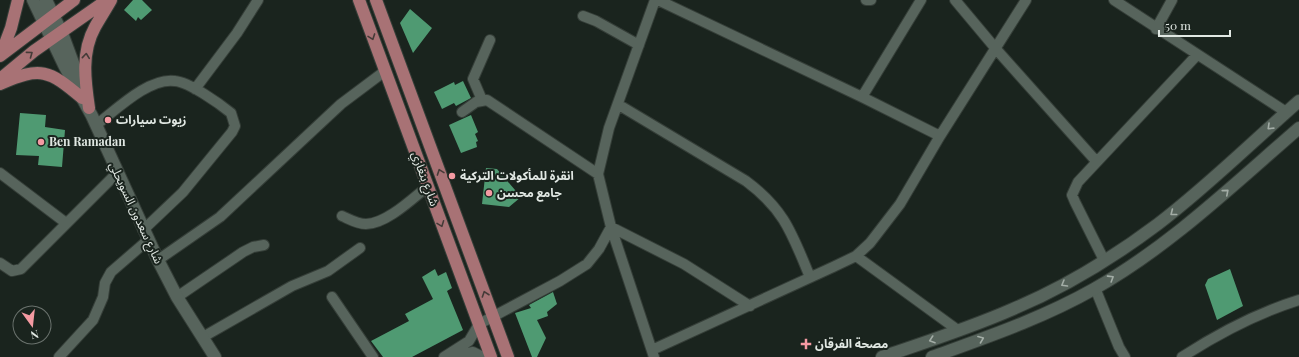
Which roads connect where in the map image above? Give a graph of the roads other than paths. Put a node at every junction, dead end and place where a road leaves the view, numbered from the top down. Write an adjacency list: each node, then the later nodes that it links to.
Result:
1 (18, 0): 29 (main road)
2 (33, 0): 21 (main road, شارع سعدون السويحلي)
3 (46, 0): 19 (main road)
4 (74, 0): 19 (main road)
5 (107, 0): 23 (main road)
6 (111, 0): 41 (main road, one-way to 6)
7 (258, 0): 33 (street)
8 (359, 0): 30 (main road, شارع بنغازي, one-way to 30)
9 (376, 0): 67 (main road, شارع بنغازي, one-way to 9)
10 (654, 0): 26 (street)
11 (658, 0): 34 (street)
12 (866, 0): 13 (street)
13 (871, 0)
14 (921, 0): 34 (street)
15 (955, 0): 27 (street)
16 (1026, 0): 27 (street)
17 (1114, 0): 22 (street)
18 (1172, 0): 22 (street)
19 (54, 15): 21 (main road); 23 (main road)
20 (584, 16): 26 (street)
21 (44, 22): 24 (main road, شارع سعدون السويحلي); 29 (main road)
22 (1156, 29): 28 (street)
23 (62, 33): 24 (main road); 41 (main road)
24 (52, 40): 31 (main road, one-way to 24); 35 (main road, شارع سعدون السويحلي)
25 (490, 40): 36 (street)
26 (639, 45): 38 (street)
27 (996, 49): 43 (street); 44 (street)
28 (1197, 55): 40 (street); 44 (street)
29 (0, 56)
30 (385, 71): 48 (main road, شارع بنغازي); 57 (street)
31 (0, 79)
32 (0, 84): 35 (main road)
33 (195, 89): 41 (street); 52 (street)
34 (862, 97): 43 (street)
35 (82, 98): 41 (main road, شارع سعدون السويحلي)
36 (482, 100): 39 (street); 47 (street)
37 (1299, 101): 40 (main road)
38 (619, 105): 47 (street); 61 (street)
39 (462, 112)
40 (1286, 112): 54 (main road, one-way to 54)
41 (92, 116): 46 (main road, شارع سعدون السويحلي)
42 (1299, 128): 59 (main road, one-way to 42)
43 (940, 136): 56 (street)
44 (1096, 161): 58 (street)
45 (0, 173): 50 (street)
46 (117, 173): 50 (street); 52 (main road, شارع سعدون السويحلي)
47 (598, 174): 51 (street)
48 (427, 187): 49 (street); 68 (main road, شارع بنغازي, one-way to 68)
49 (342, 216)
50 (66, 223): 60 (street)
51 (611, 227): 66 (street); 67 (street); 71 (street)
52 (146, 235): 57 (main road, شارع سعدون السويحلي); 72 (street)
53 (264, 245): 63 (street)
54 (1125, 247): 58 (main road); 59 (main road)
55 (360, 248): 70 (street)
56 (856, 256): 61 (street); 69 (street)
57 (158, 260): 63 (main road, شارع سعدون السويحلي)
58 (1104, 260): 69 (main road, one-way to 69)
59 (1137, 262): 62 (main road, one-way to 59)
60 (0, 263)
61 (810, 277): 66 (street)
62 (1095, 288): 81 (main road, one-way to 62); 82 (street)
63 (177, 297): 70 (main road, شارع سعدون السويحلي)
64 (332, 297): 74 (street)
65 (1299, 300): 83 (street)
66 (750, 306): 71 (street)
67 (493, 315): 68 (street); 79 (main road, شارع بنغازي)
68 (479, 324): 75 (street); 78 (main road, شارع بنغازي)
69 (959, 331): 80 (main road, one-way to 80)
70 (203, 338): 73 (main road, شارع سعدون السويحلي)
71 (653, 354)
72 (59, 357)
73 (215, 357)
74 (374, 357)
75 (444, 357)
76 (450, 357): 77 (street)
77 (484, 357)
78 (491, 357)
79 (508, 357)
80 (882, 357)
81 (932, 357)
82 (1125, 357)
83 (1182, 357)

